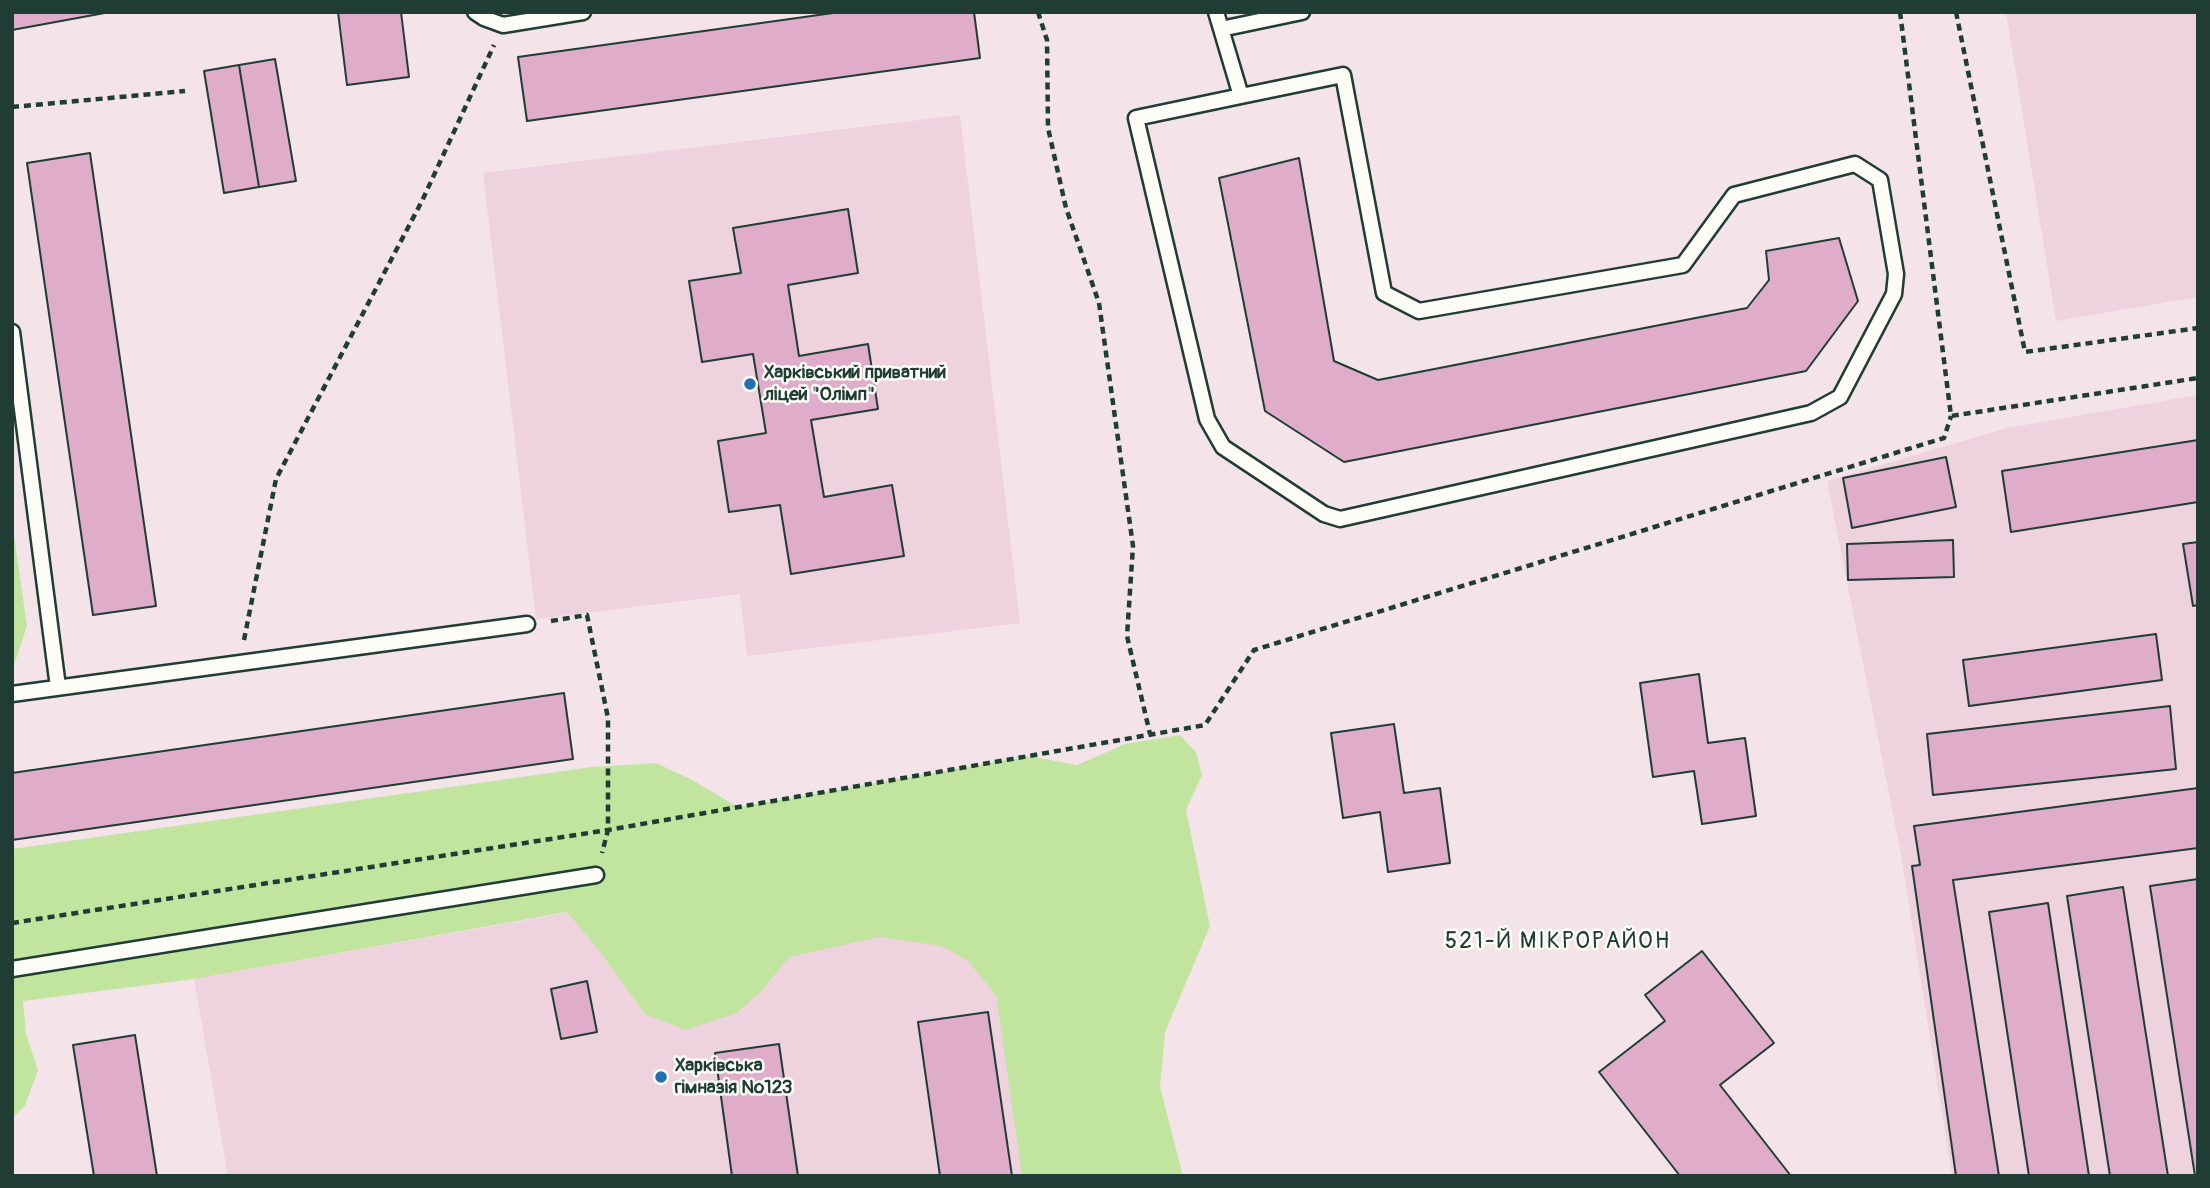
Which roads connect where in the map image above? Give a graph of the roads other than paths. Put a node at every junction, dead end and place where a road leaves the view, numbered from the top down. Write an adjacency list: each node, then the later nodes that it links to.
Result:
1 (475, 12): 2 (lane)
2 (583, 12)
3 (1216, 12): 5 (lane)
4 (1302, 12): 5 (lane)
5 (1221, 29): 6 (lane)
6 (1241, 96): 6 (lane)
7 (12, 332): 9 (lane)
8 (527, 624): 9 (lane)
9 (58, 687): 10 (lane)
10 (12, 694)
11 (596, 874): 12 (lane)
12 (12, 969)

